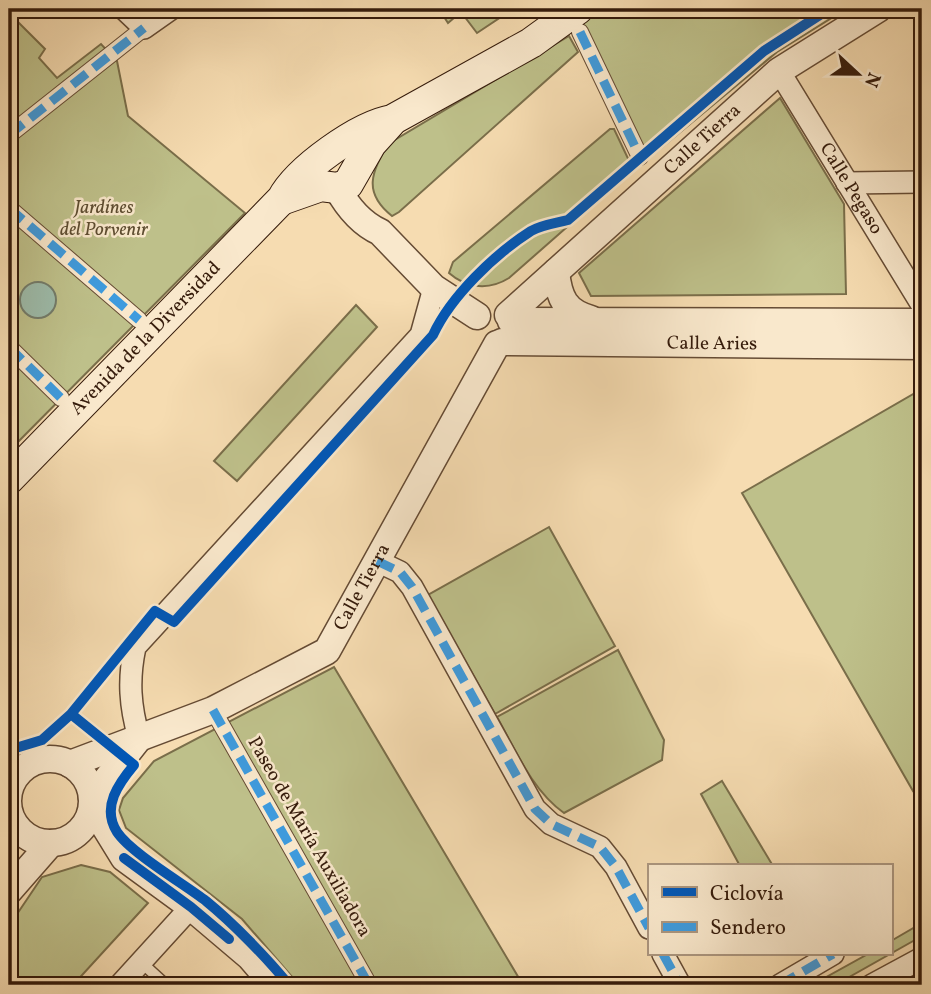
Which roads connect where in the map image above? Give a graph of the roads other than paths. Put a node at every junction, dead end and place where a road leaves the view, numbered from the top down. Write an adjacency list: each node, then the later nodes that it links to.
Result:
1 (124, 9): 5 (street)
2 (171, 9): 5 (street)
3 (878, 9): 6 (street, Calle Tierra)
4 (575, 16): 8 (street); 9 (main road, Avenida de la Diversidad)
5 (144, 28): 7 (street)
6 (779, 71): 11 (street, Calle Pegaso); 13 (street, Calle Tierra)
7 (9, 135)
8 (640, 157)
9 (339, 172): 14 (street); 23 (main road, Avenida de la Diversidad)
10 (922, 182): 11 (street)
11 (847, 183): 15 (street, Calle Pegaso)
12 (9, 208): 16 (street)
13 (556, 272): 17 (street); 19 (street, Calle Tierra)
14 (434, 288): 19 (street); 26 (street)
15 (922, 305)
16 (139, 320)
17 (600, 321): 18 (street, Calle Aries); 19 (street, Calle Aries)
18 (922, 322)
19 (505, 331): 20 (street, Calle Aries); 24 (street, Calle Tierra)
20 (922, 346)
21 (9, 347): 22 (street)
22 (61, 398)
23 (10, 474)
24 (377, 561): 25 (street, Calle Tierra); 36 (street)
25 (213, 710): 26 (street, Calle Tierra); 44 (street, Paseo de María Auxiliadora)
26 (139, 738): 28 (street, Calle Tierra); 30 (street)
27 (22, 762): 28 (street); 29 (street)
28 (69, 764): 30 (street)
29 (9, 801): 31 (street)
30 (92, 802): 32 (street); 33 (street)
31 (22, 832): 32 (street); 34 (street)
32 (61, 840): 33 (street); 34 (street)
33 (124, 858): 35 (street)
34 (9, 890)
35 (191, 907): 40 (street); 43 (street)
36 (648, 926)
37 (664, 956): 45 (street)
38 (829, 956): 46 (street)
39 (922, 958): 47 (street)
40 (142, 963): 41 (street); 42 (lane)
41 (120, 985)
42 (166, 985)
43 (274, 985)
44 (369, 985)
45 (681, 985)
46 (780, 985)
47 (872, 985)

